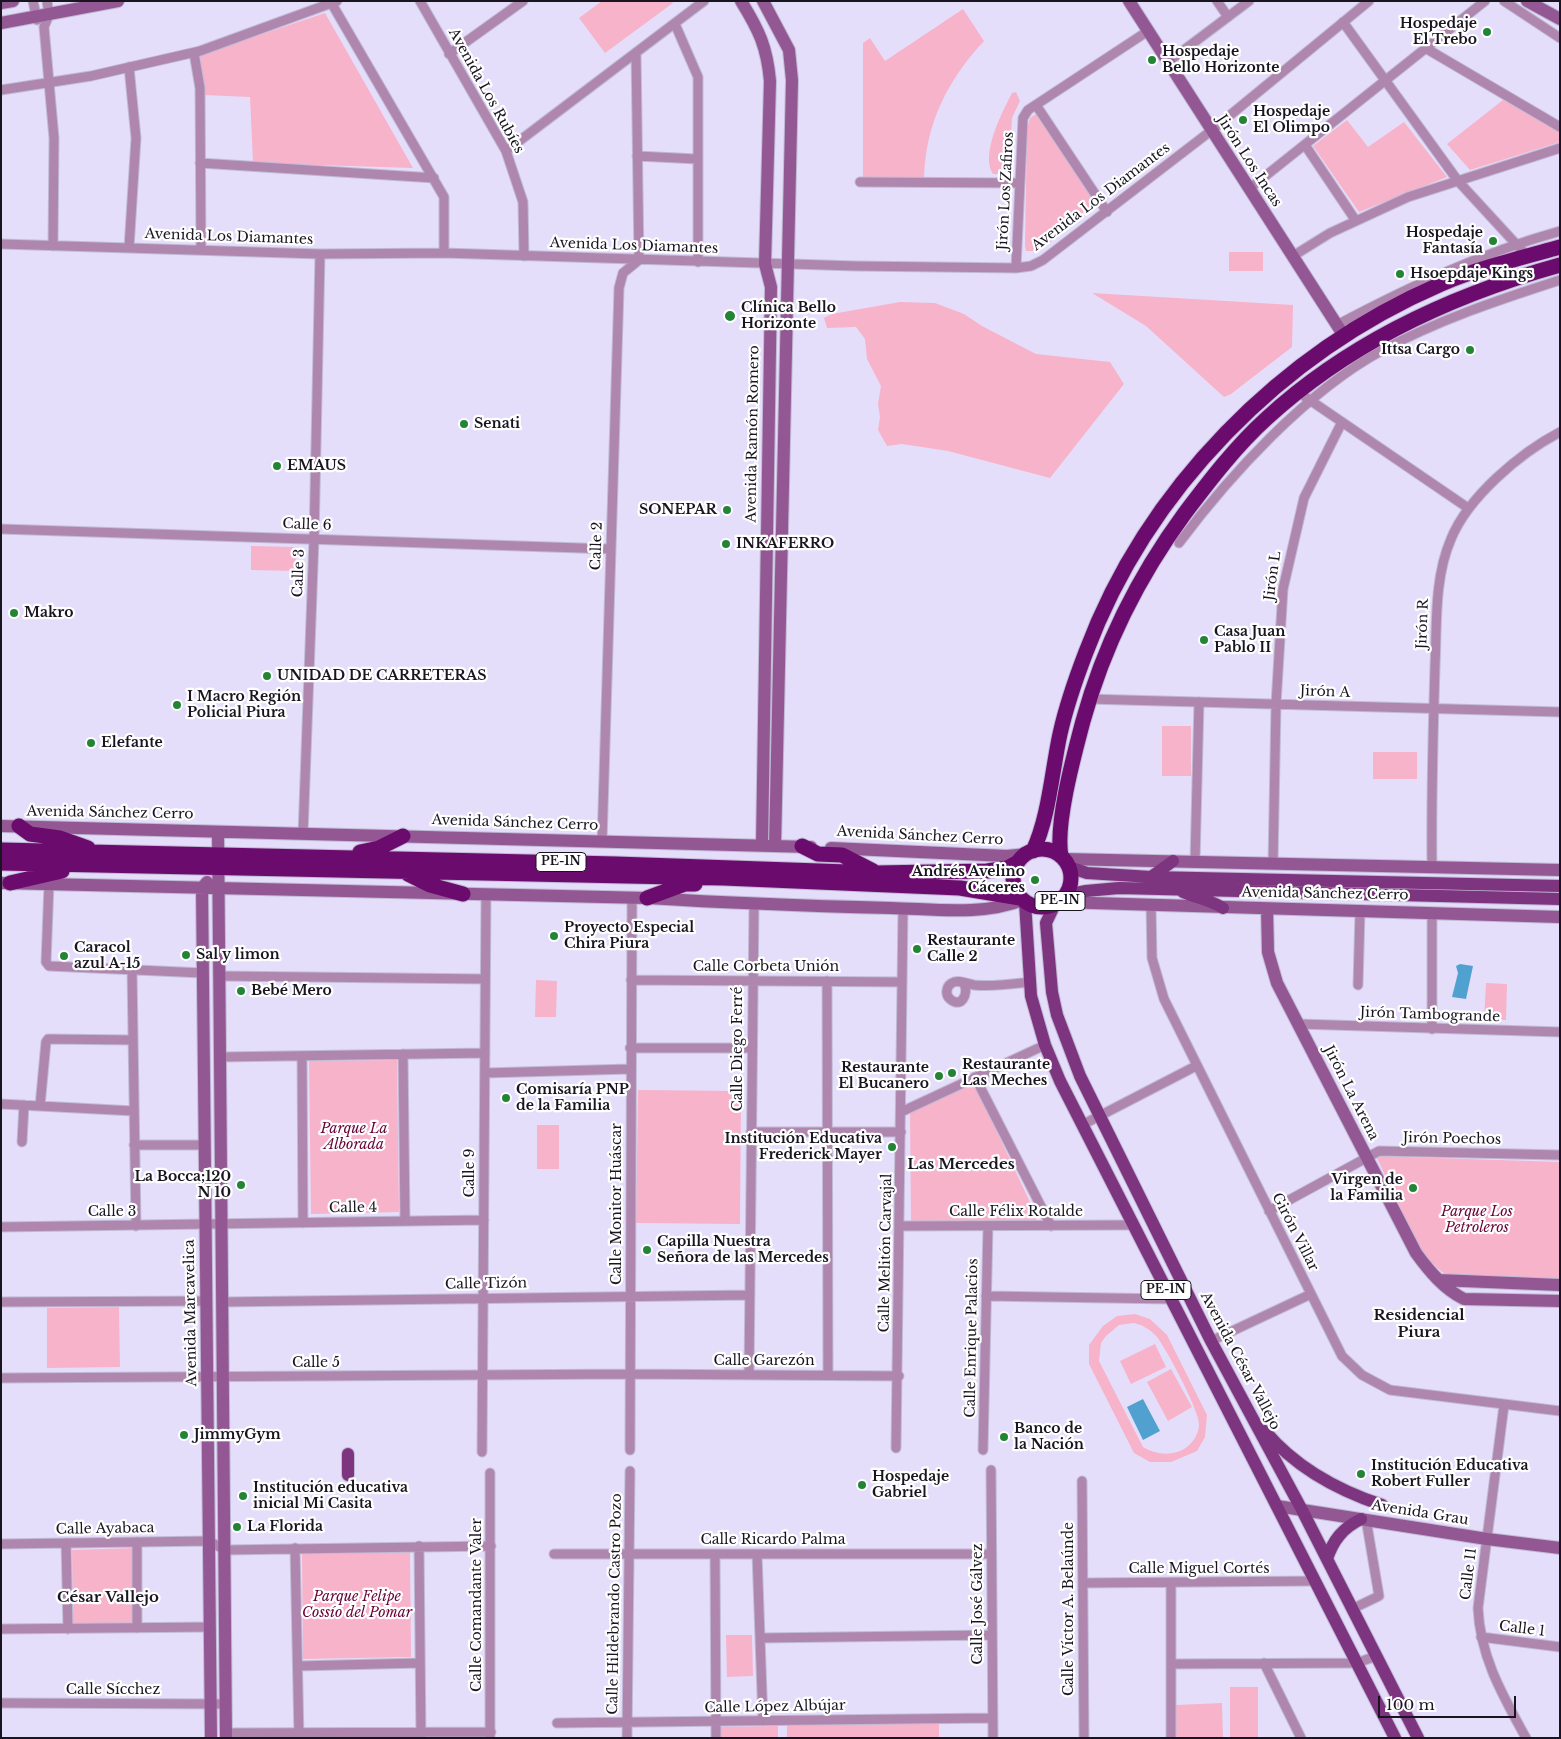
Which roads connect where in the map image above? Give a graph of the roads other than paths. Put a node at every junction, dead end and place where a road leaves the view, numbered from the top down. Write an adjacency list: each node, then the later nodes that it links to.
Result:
1 (13, 1): 17 (street)
2 (33, 1): 21 (street)
3 (48, 1): 21 (street)
4 (118, 1): 21 (street)
5 (420, 1): 30 (street, Avenida Los Rubíes)
6 (523, 1): 30 (street)
7 (704, 1): 23 (street)
8 (741, 1): 66 (street, Avenida Ramón Romero)
9 (762, 1): 67 (street)
10 (1129, 1): 25 (street, Jirón Los Incas)
11 (1217, 1): 19 (street)
12 (1248, 1): 19 (street)
13 (1368, 1): 24 (street)
14 (1485, 1): 27 (street)
15 (1504, 1): 26 (street)
16 (1527, 1): 20 (street)
17 (1, 3)
18 (334, 3): 28 (street); 45 (street)
19 (1228, 17): 31 (street)
20 (1560, 19)
21 (43, 20): 22 (street); 34 (street)
22 (1, 22)
23 (675, 24): 29 (street); 43 (street)
24 (1340, 24): 33 (street); 38 (street)
25 (1148, 30): 31 (street, Jirón Los Incas); 36 (street, Jirón Los Zafiros)
26 (1560, 38)
27 (1427, 48): 33 (street); 37 (street)
28 (194, 53): 32 (street); 44 (street)
29 (636, 53): 41 (street); 42 (street)
30 (449, 54): 41 (street, Avenida Los Rubíes)
31 (1168, 62): 38 (street, Jirón Los Incas)
32 (129, 67): 34 (street); 57 (street)
33 (1386, 82): 39 (street); 46 (street)
34 (49, 83): 35 (street); 55 (street)
35 (1, 90)
36 (1036, 105): 48 (street, Jirón Los Zafiros); 50 (street)
37 (1560, 127)
38 (1215, 128): 49 (street, Jirón Los Incas); 50 (street, Avenida Los Diamantes)
39 (1305, 145): 49 (street); 51 (street)
40 (1560, 148): 46 (street)
41 (506, 151): 61 (street, Avenida Los Rubíes)
42 (637, 156): 43 (street); 64 (street)
43 (697, 159): 65 (street)
44 (200, 163): 45 (street); 58 (street)
45 (434, 178): 59 (street)
46 (1458, 181): 51 (street); 53 (street)
47 (860, 182): 48 (street)
48 (1019, 183): 69 (street, Jirón Los Zafiros)
49 (1250, 189): 62 (street, Jirón Los Incas)
50 (1107, 212): 69 (street, Avenida Los Diamantes)
51 (1356, 221): 62 (street)
52 (1560, 231): 53 (street)
53 (1516, 243): 63 (street); 74 (street)
54 (1, 244): 55 (street, Avenida Los Diamantes)
55 (53, 246): 57 (street, Avenida Los Diamantes)
56 (1560, 247): 63 (highway)
57 (129, 248): 58 (street, Avenida Los Diamantes)
58 (201, 250): 60 (street, Avenida Los Diamantes)
59 (444, 253): 60 (street, Avenida Los Diamantes); 61 (street, Avenida Los Diamantes)
60 (320, 254): 87 (street, Calle 3)
61 (524, 256): 64 (street, Avenida Los Diamantes)
62 (1293, 256): 74 (street, Jirón Los Incas)
63 (1527, 256): 71 (highway)
64 (639, 260): 65 (street, Avenida Los Diamantes); 89 (street, Calle 2)
65 (698, 262): 66 (street, Avenida Los Diamantes)
66 (765, 264): 67 (street, Avenida Los Diamantes); 79 (street, Avenida Ramón Romero)
67 (786, 264): 69 (street, Avenida Los Diamantes); 80 (street)
68 (1560, 266): 72 (highway)
69 (1016, 268)
70 (1560, 280): 72 (street)
71 (1412, 298): 73 (highway); 74 (highway)
72 (1452, 309): 73 (highway); 77 (street)
73 (1422, 314): 76 (highway)
74 (1341, 331): 75 (highway)
75 (1286, 379): 76 (highway); 85 (highway)
76 (1298, 392): 77 (street); 88 (highway)
77 (1312, 402): 78 (street); 88 (street)
78 (1342, 422): 84 (street); 92 (street, Jirón L)
79 (769, 430): 80 (street); 82 (street, Avenida Ramón Romero)
80 (782, 431): 83 (street)
81 (1560, 432): 84 (street, Jirón R)
82 (768, 455): 83 (street); 103 (street, Avenida Ramón Romero)
83 (782, 455): 103 (street)
84 (1468, 508): 93 (street, Jirón R)
85 (1150, 526): 88 (highway); 95 (highway)
86 (1, 529): 87 (street, Calle 6)
87 (314, 539): 89 (street, Calle 6); 100 (street, Calle 3)
88 (1174, 539): 90 (highway)
89 (611, 549): 102 (street, Calle 2)
90 (1089, 699): 91 (street, Jirón A); 96 (highway)
91 (1199, 702): 92 (street, Jirón A); 112 (street)
92 (1276, 704): 93 (street, Jirón A); 114 (street, Jirón L)
93 (1434, 709): 94 (street, Jirón A); 116 (street, Jirón R)
94 (1560, 712)
95 (1054, 768): 96 (highway); 107 (highway)
96 (1071, 772): 109 (highway)
97 (1, 826): 98 (street, Avenida Sánchez Cerro)
98 (19, 826): 99 (street, Avenida Sánchez Cerro); 106 (highway)
99 (218, 832): 100 (street, Avenida Sánchez Cerro); 111 (street)
100 (303, 834): 101 (street, Avenida Sánchez Cerro)
101 (403, 836): 102 (street, Avenida Sánchez Cerro); 108 (highway)
102 (602, 842): 103 (street, Avenida Sánchez Cerro)
103 (768, 846): 104 (street, Avenida Sánchez Cerro)
104 (802, 846): 107 (street, Avenida Sánchez Cerro); 119 (highway)
105 (1, 850): 106 (highway, Avenida Sánchez Cerro / PE-1N)
106 (103, 853): 111 (highway, Avenida Sánchez Cerro / PE-1N)
107 (1026, 856): 109 (highway, PE-1N); 119 (highway, Avenida Sánchez Cerro / PE-1N); 132 (highway, PE-1N)
108 (334, 857): 111 (highway, Avenida Sánchez Cerro / PE-1N); 119 (highway, Avenida Sánchez Cerro / PE-1N)
109 (1065, 861): 110 (street, Avenida Sánchez Cerro); 120 (main road, Avenida Sánchez Cerro); 133 (highway, PE-1N)
110 (1173, 861): 112 (street, Avenida Sánchez Cerro); 120 (main road)
111 (217, 862): 115 (highway, Avenida Sánchez Cerro / PE-1N); 118 (highway, Avenida Sánchez Cerro / PE-1N); 125 (street); 126 (street)
112 (1195, 862): 114 (street, Avenida Sánchez Cerro)
113 (1, 863): 115 (highway, Avenida Sánchez Cerro / PE-1N)
114 (1273, 864): 116 (street, Avenida Sánchez Cerro)
115 (87, 865): 122 (highway)
116 (1432, 867): 117 (street, Avenida Sánchez Cerro)
117 (1560, 870)
118 (404, 872): 121 (highway, Avenida Sánchez Cerro / PE-1N); 128 (highway)
119 (877, 872)
120 (1150, 877): 124 (main road, Avenida Sánchez Cerro)
121 (724, 878): 130 (highway); 132 (highway, Avenida Sánchez Cerro / PE-1N)
122 (6, 883): 123 (street)
123 (49, 884): 125 (street); 142 (street)
124 (1560, 886)
125 (202, 888): 126 (street); 143 (street, Avenida Marcavelica)
126 (217, 888): 128 (street); 144 (street)
127 (1179, 890): 131 (main road, Avenida Sánchez Cerro); 133 (main road, Avenida Sánchez Cerro); 137 (main road)
128 (463, 894): 129 (street)
129 (486, 895): 130 (street); 145 (street, Calle 9)
130 (640, 898): 134 (street); 146 (street, Calle Monitor Huáscar)
131 (1560, 898)
132 (1023, 900): 133 (highway, PE-1N); 136 (street); 150 (main road, PE-1N)
133 (1060, 900): 135 (street, Avenida Sánchez Cerro); 175 (main road, Avenida César Vallejo / PE-1N)
134 (754, 904): 136 (street); 147 (street, Calle Diego Ferré)
135 (1151, 906): 137 (street, Avenida Sánchez Cerro); 164 (street, Girón Villar)
136 (903, 908): 149 (street, Calle Melitón Carvajal)
137 (1223, 908): 138 (street, Avenida Sánchez Cerro)
138 (1267, 909): 139 (street, Avenida Sánchez Cerro); 153 (street, Jirón La Arena)
139 (1360, 912): 140 (street, Avenida Sánchez Cerro); 152 (street)
140 (1432, 913): 141 (street, Avenida Sánchez Cerro); 154 (street)
141 (1560, 917)
142 (132, 970): 143 (street); 156 (street)
143 (203, 973): 168 (street, Avenida Marcavelica)
144 (219, 976): 145 (street); 163 (street)
145 (485, 979): 160 (street, Calle 9)
146 (631, 980): 147 (street, Calle Corbeta Unión); 158 (street, Calle Monitor Huáscar)
147 (752, 981): 148 (street, Calle Corbeta Unión); 159 (street, Calle Diego Ferré)
148 (827, 981): 149 (street, Calle Corbeta Unión); 178 (street)
149 (901, 982): 174 (street, Calle Melitón Carvajal)
150 (1030, 982): 151 (street); 157 (main road, PE-1N)
151 (964, 984)
152 (1358, 985)
153 (1299, 1024): 154 (street, Jirón Tambogrande); 184 (street, Jirón La Arena)
154 (1432, 1029): 155 (street, Jirón Tambogrande)
155 (1560, 1032)
156 (133, 1040): 172 (street); 173 (street)
157 (1045, 1046): 167 (street); 176 (main road, PE-1N)
158 (630, 1048): 159 (street); 165 (street, Calle Monitor Huáscar)
159 (751, 1048): 177 (street, Calle Diego Ferré)
160 (485, 1053): 161 (street); 166 (street, Calle 9)
161 (403, 1054): 162 (street); 187 (street)
162 (302, 1056): 163 (street); 188 (street)
163 (221, 1057): 169 (street)
164 (1196, 1066): 175 (street); 185 (street, Girón Villar)
165 (630, 1069): 166 (street); 200 (street, Calle Monitor Huáscar)
166 (485, 1073): 186 (street, Calle 9)
167 (975, 1077): 174 (street); 194 (street)
168 (204, 1084): 169 (street); 182 (street, Avenida Marcavelica)
169 (221, 1084): 189 (street)
170 (1, 1104): 171 (street)
171 (24, 1105): 172 (street); 180 (street)
172 (40, 1106): 173 (street)
173 (134, 1111): 181 (street)
174 (901, 1112): 179 (street, Calle Melitón Carvajal)
175 (1098, 1117): 176 (street); 209 (main road, Avenida César Vallejo / PE-1N)
176 (1082, 1125): 195 (main road, PE-1N)
177 (751, 1132): 178 (street); 201 (street, Calle Diego Ferré)
178 (828, 1132): 179 (street); 213 (street)
179 (901, 1132): 192 (street, Calle Melitón Carvajal)
180 (22, 1142)
181 (134, 1145): 182 (street); 191 (street)
182 (204, 1145): 190 (street, Avenida Marcavelica)
183 (1560, 1155): 184 (street, Jirón Poechos)
184 (1367, 1157): 185 (street, Jirón Poechos); 197 (street, Jirón La Arena)
185 (1269, 1211): 199 (street, Girón Villar)
186 (484, 1220): 187 (street, Calle 4); 203 (street, Calle 9)
187 (405, 1221): 188 (street, Calle 4)
188 (303, 1223): 189 (street, Calle 4)
189 (222, 1224): 190 (street, Calle 3); 207 (street)
190 (205, 1225): 191 (street, Calle 3); 205 (street, Avenida Marcavelica)
191 (136, 1226): 196 (street, Calle 3)
192 (900, 1226): 193 (street, Calle Félix Rotalde); 215 (street, Calle Melitón Carvajal)
193 (988, 1226): 194 (street, Calle Félix Rotalde); 202 (street, Calle Enrique Palacios)
194 (1051, 1226): 195 (street, Calle Félix Rotalde)
195 (1133, 1226): 204 (main road, PE-1N)
196 (1, 1227)
197 (1439, 1280): 198 (street); 208 (street, Jirón La Arena)
198 (1560, 1285)
199 (1311, 1294): 209 (street); 218 (street, Girón Villar)
200 (630, 1295): 201 (street, Calle Tizón); 203 (street, Calle Tizón); 210 (street, Calle Monitor Huáscar)
201 (750, 1295): 212 (street, Calle Diego Ferré)
202 (986, 1296): 204 (street); 223 (street, Calle Enrique Palacios)
203 (483, 1298): 207 (street, Calle Tizón); 211 (street, Calle 9)
204 (1170, 1299): 232 (main road, PE-1N)
205 (206, 1301): 206 (street); 214 (street, Avenida Marcavelica)
206 (1, 1302)
207 (223, 1302): 216 (street)
208 (1560, 1302)
209 (1211, 1341): 219 (main road, Avenida César Vallejo / PE-1N)
210 (630, 1374): 211 (street, Calle 5); 212 (street, Calle Garezón); 222 (street, Calle Monitor Huáscar)
211 (483, 1375): 216 (street, Calle 5); 224 (street, Calle 9)
212 (749, 1375): 213 (street, Calle Garezón)
213 (828, 1375): 215 (street, Calle Garezón)
214 (207, 1376): 216 (street, Calle 5); 217 (street, Calle 5); 236 (street, Avenida Marcavelica)
215 (898, 1376): 221 (street, Calle Melitón Carvajal)
216 (224, 1377): 244 (street)
217 (1, 1378)
218 (1504, 1405): 220 (street, Girón Villar); 235 (street, Calle 11)
219 (1250, 1412): 231 (main road); 233 (main road, Avenida César Vallejo / PE-1N)
220 (1560, 1412)
221 (896, 1448)
222 (630, 1450)
223 (983, 1450)
224 (482, 1452)
225 (348, 1454): 229 (main road)
226 (991, 1470): 249 (street, Calle José Gálvez)
227 (630, 1471): 245 (street, Calle Hildebrando Castro Pozo)
228 (490, 1473): 241 (street, Calle Comandante Valer)
229 (348, 1475)
230 (1082, 1481): 252 (street, Calle Víctor A. Belaúnde)
231 (1382, 1505)
232 (1276, 1506): 233 (street, Avenida Grau); 251 (main road, PE-1N)
233 (1302, 1510): 234 (street, Avenida Grau); 250 (main road, Avenida César Vallejo / PE-1N)
234 (1364, 1519): 235 (street, Avenida Grau); 250 (main road); 254 (street)
235 (1487, 1539): 243 (street, Avenida Grau); 260 (street, Calle 11)
236 (209, 1541): 237 (street, Calle Ayabaca); 244 (street); 255 (street, Avenida Marcavelica)
237 (137, 1542): 238 (street, Calle Ayabaca); 257 (street)
238 (66, 1543): 239 (street, Calle Ayabaca); 256 (street)
239 (1, 1544)
240 (419, 1546): 241 (street); 242 (street); 264 (street)
241 (491, 1546): 279 (street, Calle Comandante Valer)
242 (295, 1548): 244 (street); 268 (street)
243 (1560, 1548)
244 (225, 1550): 271 (street)
245 (629, 1553): 246 (street, Calle Ricardo Palma); 247 (street, Calle Ricardo Palma); 275 (street, Calle Hildebrando Castro Pozo)
246 (554, 1554)
247 (715, 1554): 248 (street, Calle Ricardo Palma); 273 (street)
248 (757, 1554): 249 (street, Calle Ricardo Palma); 261 (street)
249 (991, 1554): 259 (street, Calle José Gálvez)
250 (1327, 1559): 254 (main road, Avenida César Vallejo / PE-1N)
251 (1315, 1581): 253 (street, Calle Miguel Cortés); 266 (main road, PE-1N)
252 (1083, 1583): 253 (street, Calle Miguel Cortés); 285 (street, Calle Víctor A. Belaúnde)
253 (1171, 1584): 267 (street)
254 (1352, 1609): 263 (main road, Avenida César Vallejo / PE-1N)
255 (210, 1627): 257 (street); 270 (street, Avenida Marcavelica)
256 (68, 1628): 257 (street); 258 (street)
257 (137, 1628)
258 (1, 1629)
259 (992, 1635): 261 (street); 272 (street, Calle José Gálvez)
260 (1481, 1637): 262 (street, Calle 1); 290 (street, Calle 11)
261 (760, 1638): 274 (street)
262 (1560, 1647)
263 (1376, 1656): 266 (street); 289 (main road, Avenida César Vallejo / PE-1N)
264 (420, 1663): 268 (street); 278 (street)
265 (1264, 1663): 266 (street); 267 (street); 287 (street)
266 (1357, 1663): 288 (main road, PE-1N)
267 (1171, 1664): 286 (street)
268 (298, 1666): 277 (street)
269 (1, 1703): 270 (street, Calle Sícchez)
270 (211, 1704): 271 (street, Calle Sícchez); 281 (street, Avenida Marcavelica)
271 (226, 1704): 280 (street)
272 (992, 1718): 274 (street, Calle López Albújar); 284 (street, Calle José Gálvez)
273 (716, 1721): 274 (street, Calle López Albújar); 275 (street, Calle López Albújar); 283 (street)
274 (763, 1721)
275 (627, 1722): 276 (street, Calle López Albújar); 282 (street, Calle Hildebrando Castro Pozo)
276 (558, 1723)
277 (299, 1735): 278 (street); 280 (street)
278 (421, 1735): 279 (street)
279 (490, 1735)
280 (226, 1736)
281 (211, 1738)
282 (627, 1738)
283 (716, 1738)
284 (993, 1738)
285 (1084, 1738)
286 (1171, 1738)
287 (1301, 1738)
288 (1395, 1738)
289 (1418, 1738)
290 (1526, 1738)

